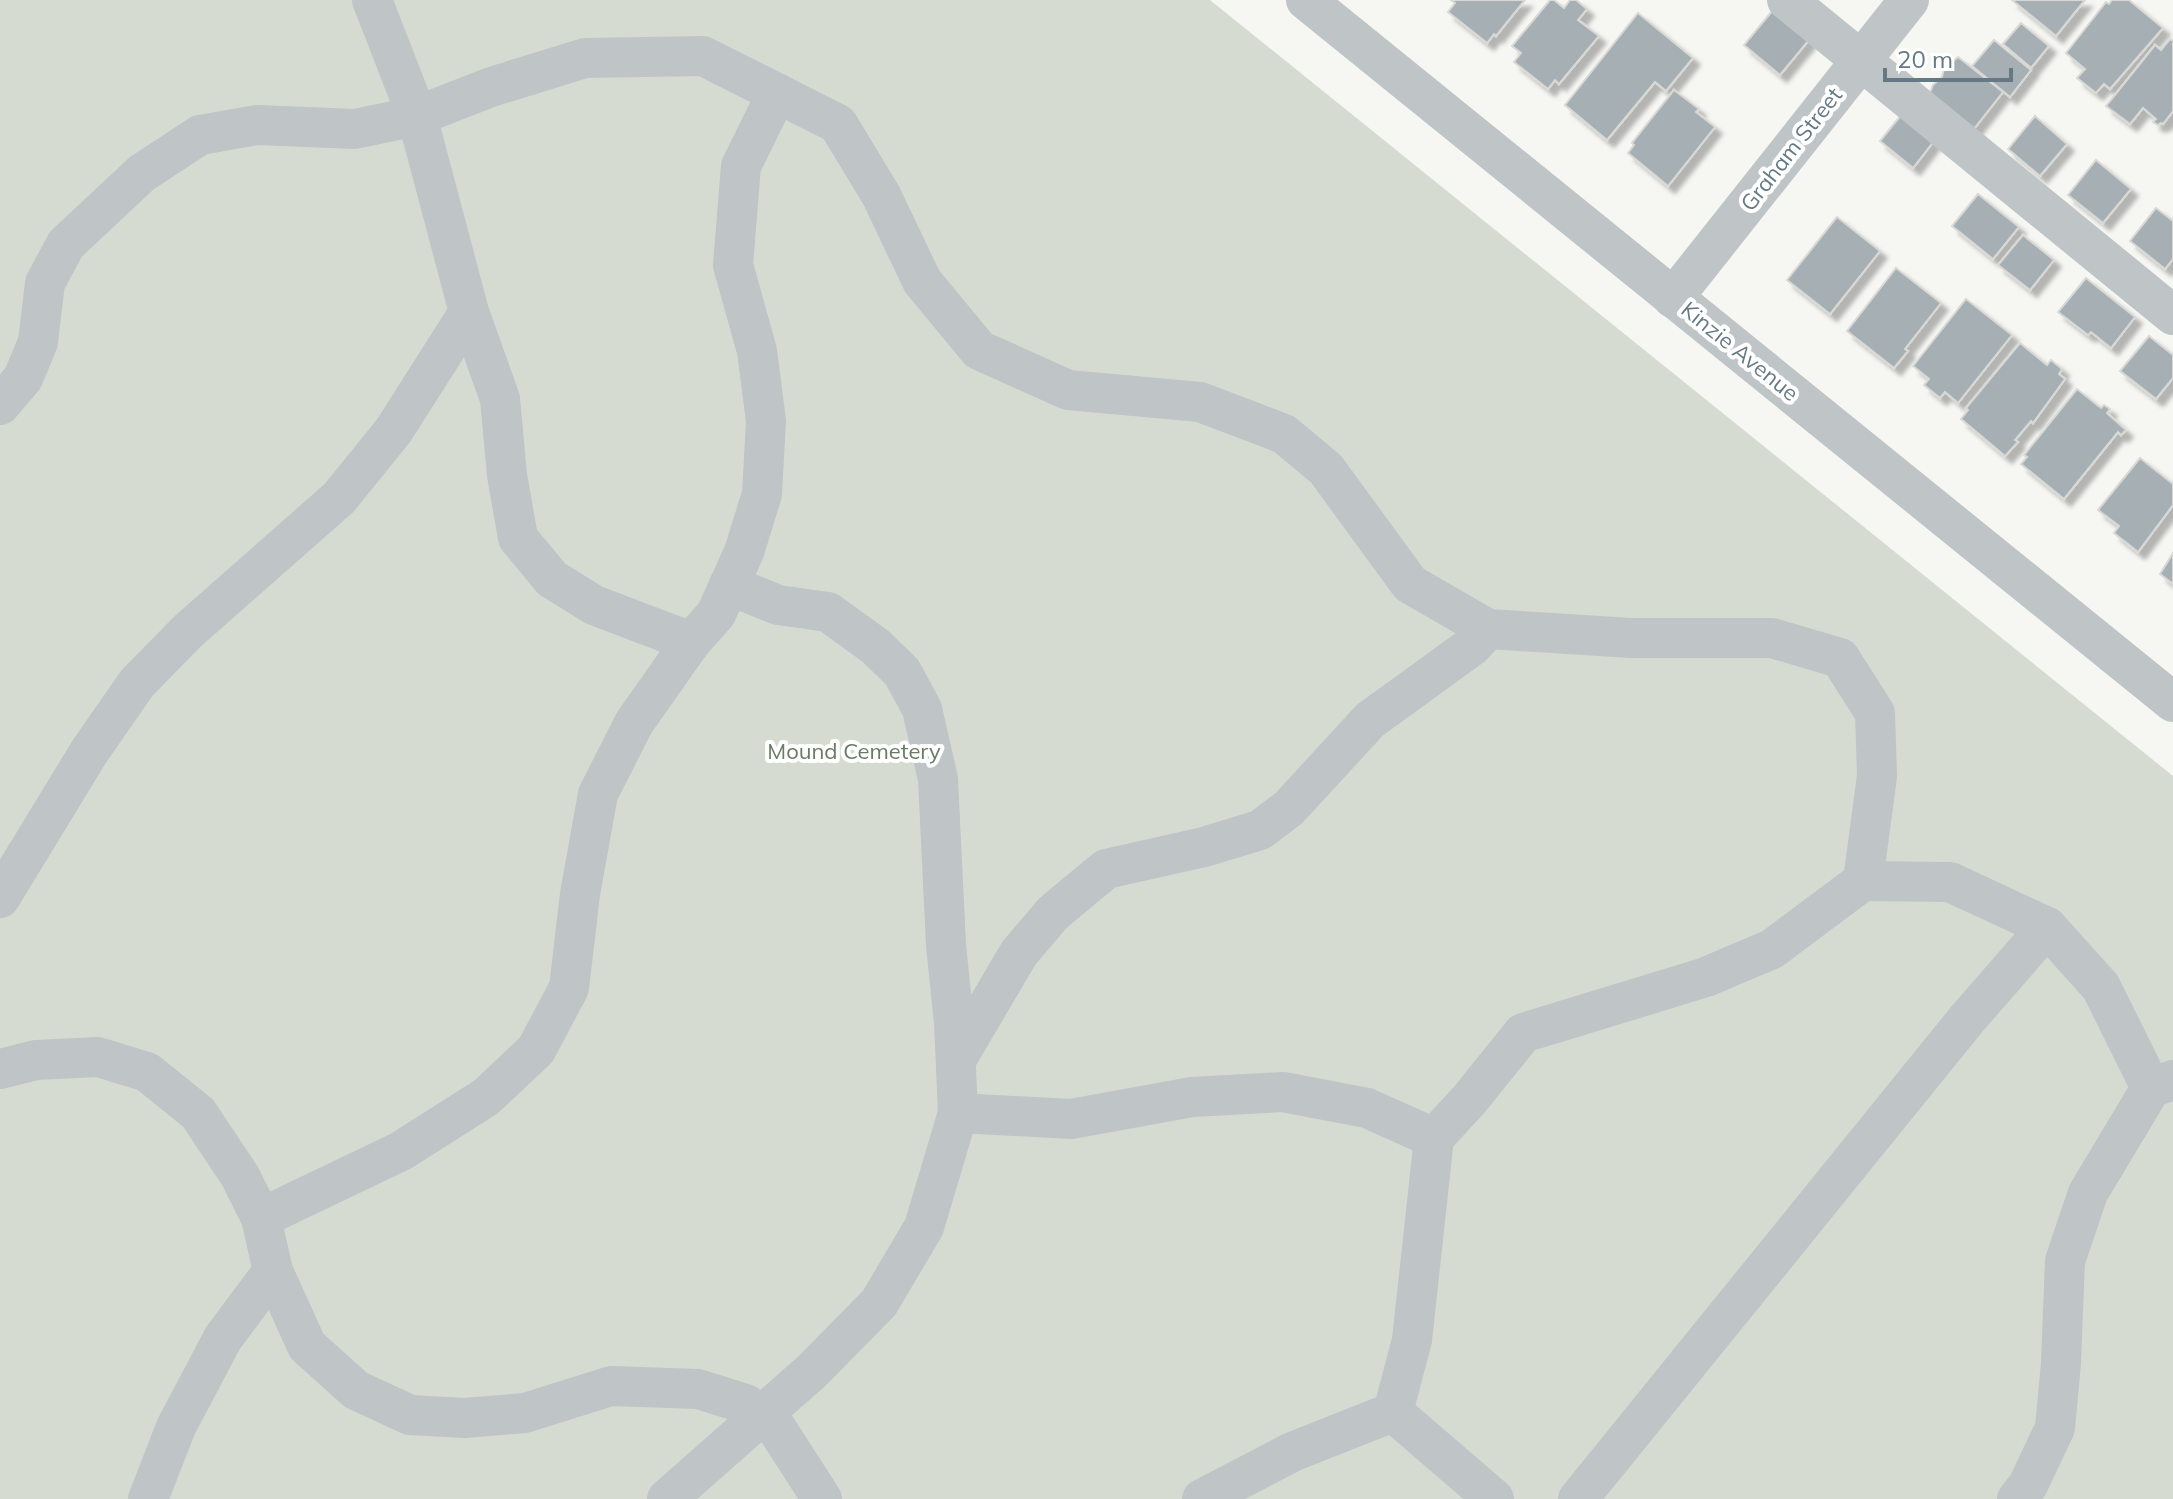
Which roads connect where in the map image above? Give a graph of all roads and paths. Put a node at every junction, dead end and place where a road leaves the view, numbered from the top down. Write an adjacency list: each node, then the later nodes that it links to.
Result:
1 (372, 0): 7 (street)
2 (1306, 0): 8 (street, Kinzie Avenue)
3 (1787, 0): 5 (street)
4 (1909, 0): 5 (street, Graham Street)
5 (1861, 60): 8 (street, Graham Street); 10 (street)
6 (777, 93): 7 (street); 12 (street); 13 (street)
7 (417, 116): 9 (street); 11 (street)
8 (1673, 298): 15 (street, Kinzie Avenue)
9 (469, 312): 14 (street); 17 (street)
10 (2173, 315)
11 (0, 405)
12 (729, 585): 14 (street); 19 (street)
13 (1488, 629): 16 (street); 19 (street)
14 (691, 642): 24 (street)
15 (2173, 702)
16 (1863, 881): 18 (street); 23 (street)
17 (0, 898)
18 (2047, 927): 21 (street); 33 (street)
19 (956, 1060): 22 (street)
20 (0, 1069): 24 (street)
21 (2162, 1084): 34 (street)
22 (958, 1113): 23 (street); 27 (street)
23 (1434, 1138): 26 (street)
24 (261, 1218): 25 (street)
25 (273, 1271): 27 (street); 28 (street)
26 (1393, 1412): 31 (street); 32 (street)
27 (761, 1416): 29 (street); 30 (street)
28 (148, 1499)
29 (667, 1499)
30 (822, 1499)
31 (1202, 1499)
32 (1494, 1499)
33 (1578, 1499)
34 (2017, 1499)

